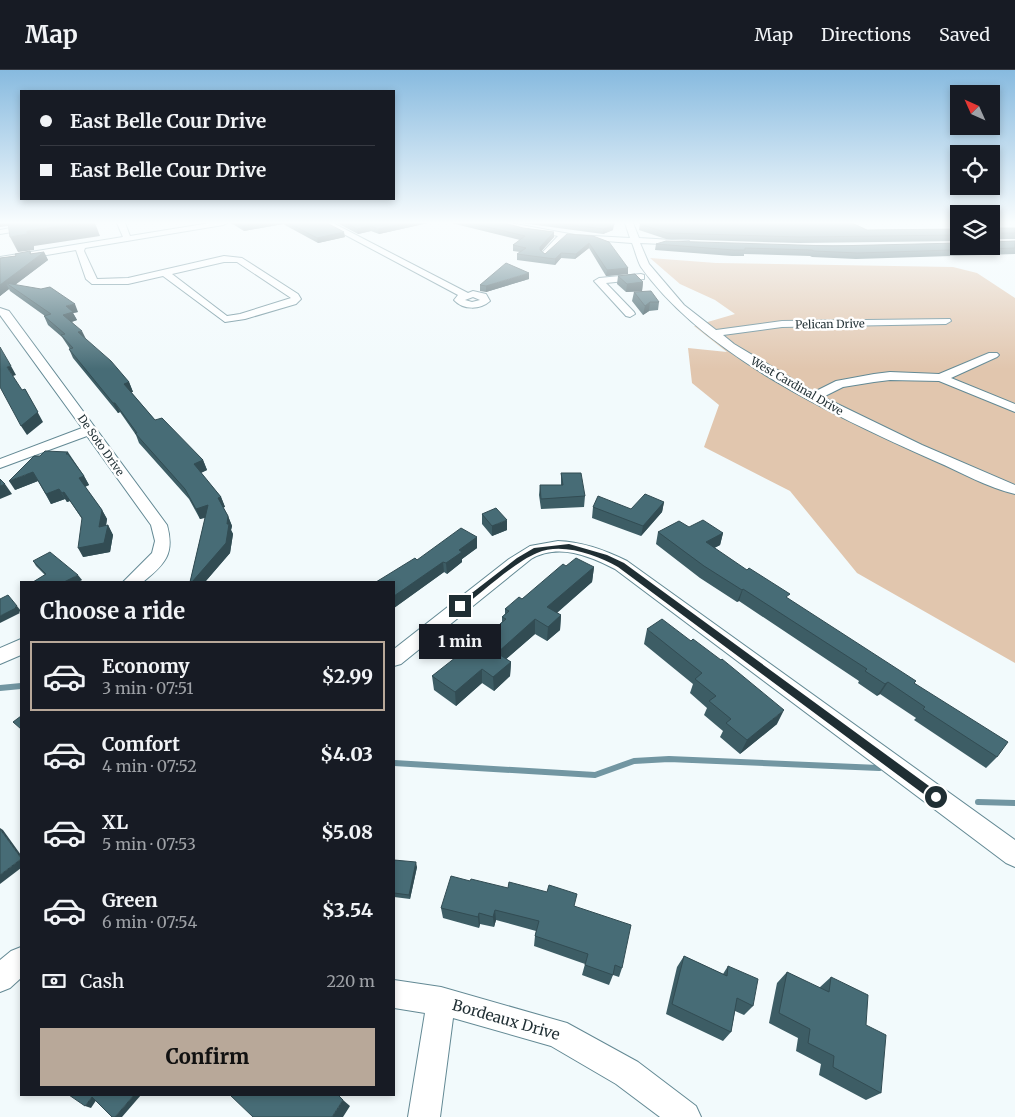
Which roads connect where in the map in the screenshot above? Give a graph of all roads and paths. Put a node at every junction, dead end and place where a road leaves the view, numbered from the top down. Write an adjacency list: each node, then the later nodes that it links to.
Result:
1 (88, 272): 6 (street)
2 (170, 272): 6 (street)
3 (257, 272): 6 (street)
4 (421, 272): 8 (street)
5 (649, 272): 7 (street, West Cardinal Drive)
6 (165, 273)
7 (652, 276): 10 (street); 14 (street, West Cardinal Drive)
8 (465, 295)
9 (632, 297): 10 (street)
10 (614, 298): 12 (street)
11 (0, 311): 19 (street, De Soto Drive)
12 (630, 314)
13 (946, 321): 14 (street, Pelican Drive)
14 (714, 333): 17 (street, West Cardinal Drive)
15 (994, 355): 16 (street)
16 (941, 378): 17 (street); 18 (street)
17 (813, 397): 21 (street, West Cardinal Drive)
18 (1015, 408)
19 (90, 430): 20 (street); 22 (street, De Soto Drive)
20 (0, 464)
21 (1015, 490)
22 (133, 581)
23 (20, 647): 24 (street)
24 (0, 658)
25 (395, 658): 26 (street)
26 (1015, 855)
27 (20, 962): 28 (street)
28 (0, 978)
29 (395, 994): 30 (street, Bordeaux Drive)
30 (441, 1001): 31 (street); 32 (street, Bordeaux Drive)
31 (424, 1117)
32 (684, 1117)

